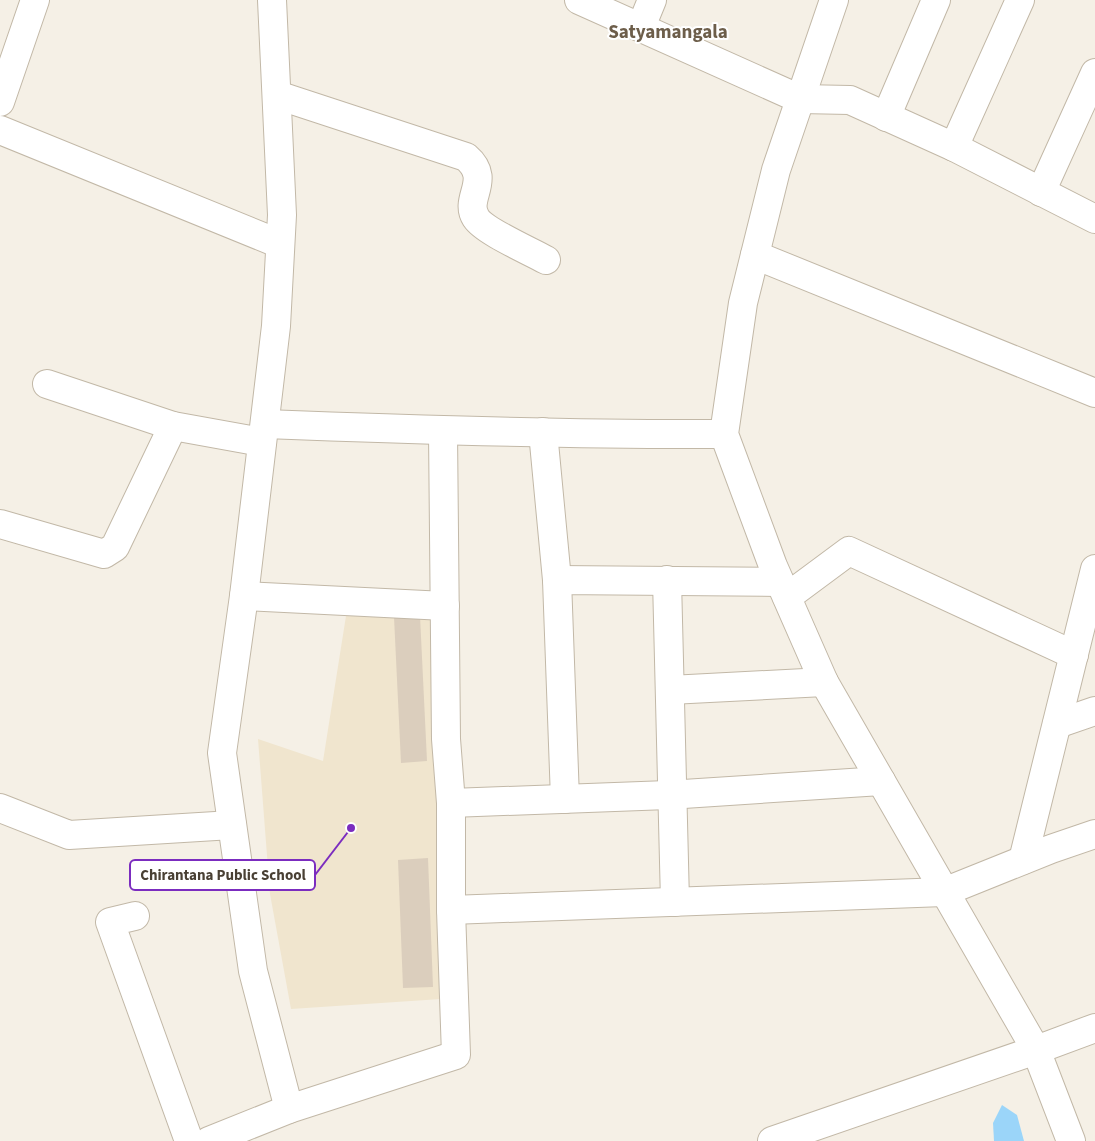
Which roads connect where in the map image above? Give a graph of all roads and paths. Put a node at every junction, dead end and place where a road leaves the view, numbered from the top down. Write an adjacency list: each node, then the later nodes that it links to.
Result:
1 (35, 0): 12 (street)
2 (272, 0): 10 (street)
3 (579, 0): 8 (street)
4 (652, 0): 8 (street)
5 (834, 0): 11 (street)
6 (936, 0): 13 (street)
7 (1020, 0): 15 (street)
8 (641, 27): 11 (street)
9 (1095, 73): 16 (street)
10 (276, 95): 18 (street); 20 (street)
11 (800, 99): 13 (street); 19 (street)
12 (0, 102)
13 (886, 117): 15 (street)
14 (0, 130): 18 (street)
15 (954, 147): 16 (street)
16 (1041, 192): 17 (street)
17 (1095, 219)
18 (280, 244): 26 (street)
19 (755, 255): 22 (street); 27 (street)
20 (546, 260)
21 (47, 384): 23 (street)
22 (1095, 393)
23 (173, 426): 26 (street); 28 (street)
24 (443, 431): 25 (street); 26 (street); 34 (street)
25 (543, 432): 27 (street); 30 (street)
26 (263, 433): 33 (street)
27 (724, 434): 32 (street)
28 (0, 524)
29 (1095, 569): 35 (street)
30 (557, 580): 31 (street); 42 (street)
31 (666, 580): 32 (street); 37 (street)
32 (783, 590): 35 (street); 36 (street)
33 (244, 596): 34 (street); 45 (street)
34 (445, 606): 43 (street)
35 (1074, 655): 39 (street)
36 (824, 682): 37 (street); 40 (street)
37 (670, 690): 41 (street)
38 (1095, 712): 39 (street)
39 (1056, 724): 47 (street)
40 (881, 781): 41 (street); 48 (street)
41 (672, 795): 42 (street); 49 (street)
42 (566, 799): 43 (street)
43 (451, 803): 50 (street)
44 (0, 808): 45 (street)
45 (232, 826): 54 (street)
46 (1095, 834): 47 (street)
47 (1023, 860): 48 (street)
48 (944, 892): 49 (street); 53 (street)
49 (675, 902): 50 (street)
50 (451, 910): 54 (street)
51 (135, 916): 55 (street)
52 (1095, 1028): 53 (street)
53 (1036, 1050): 57 (street); 58 (street)
54 (289, 1109): 56 (street)
55 (189, 1141)
56 (209, 1141)
57 (772, 1141)
58 (1071, 1141)

